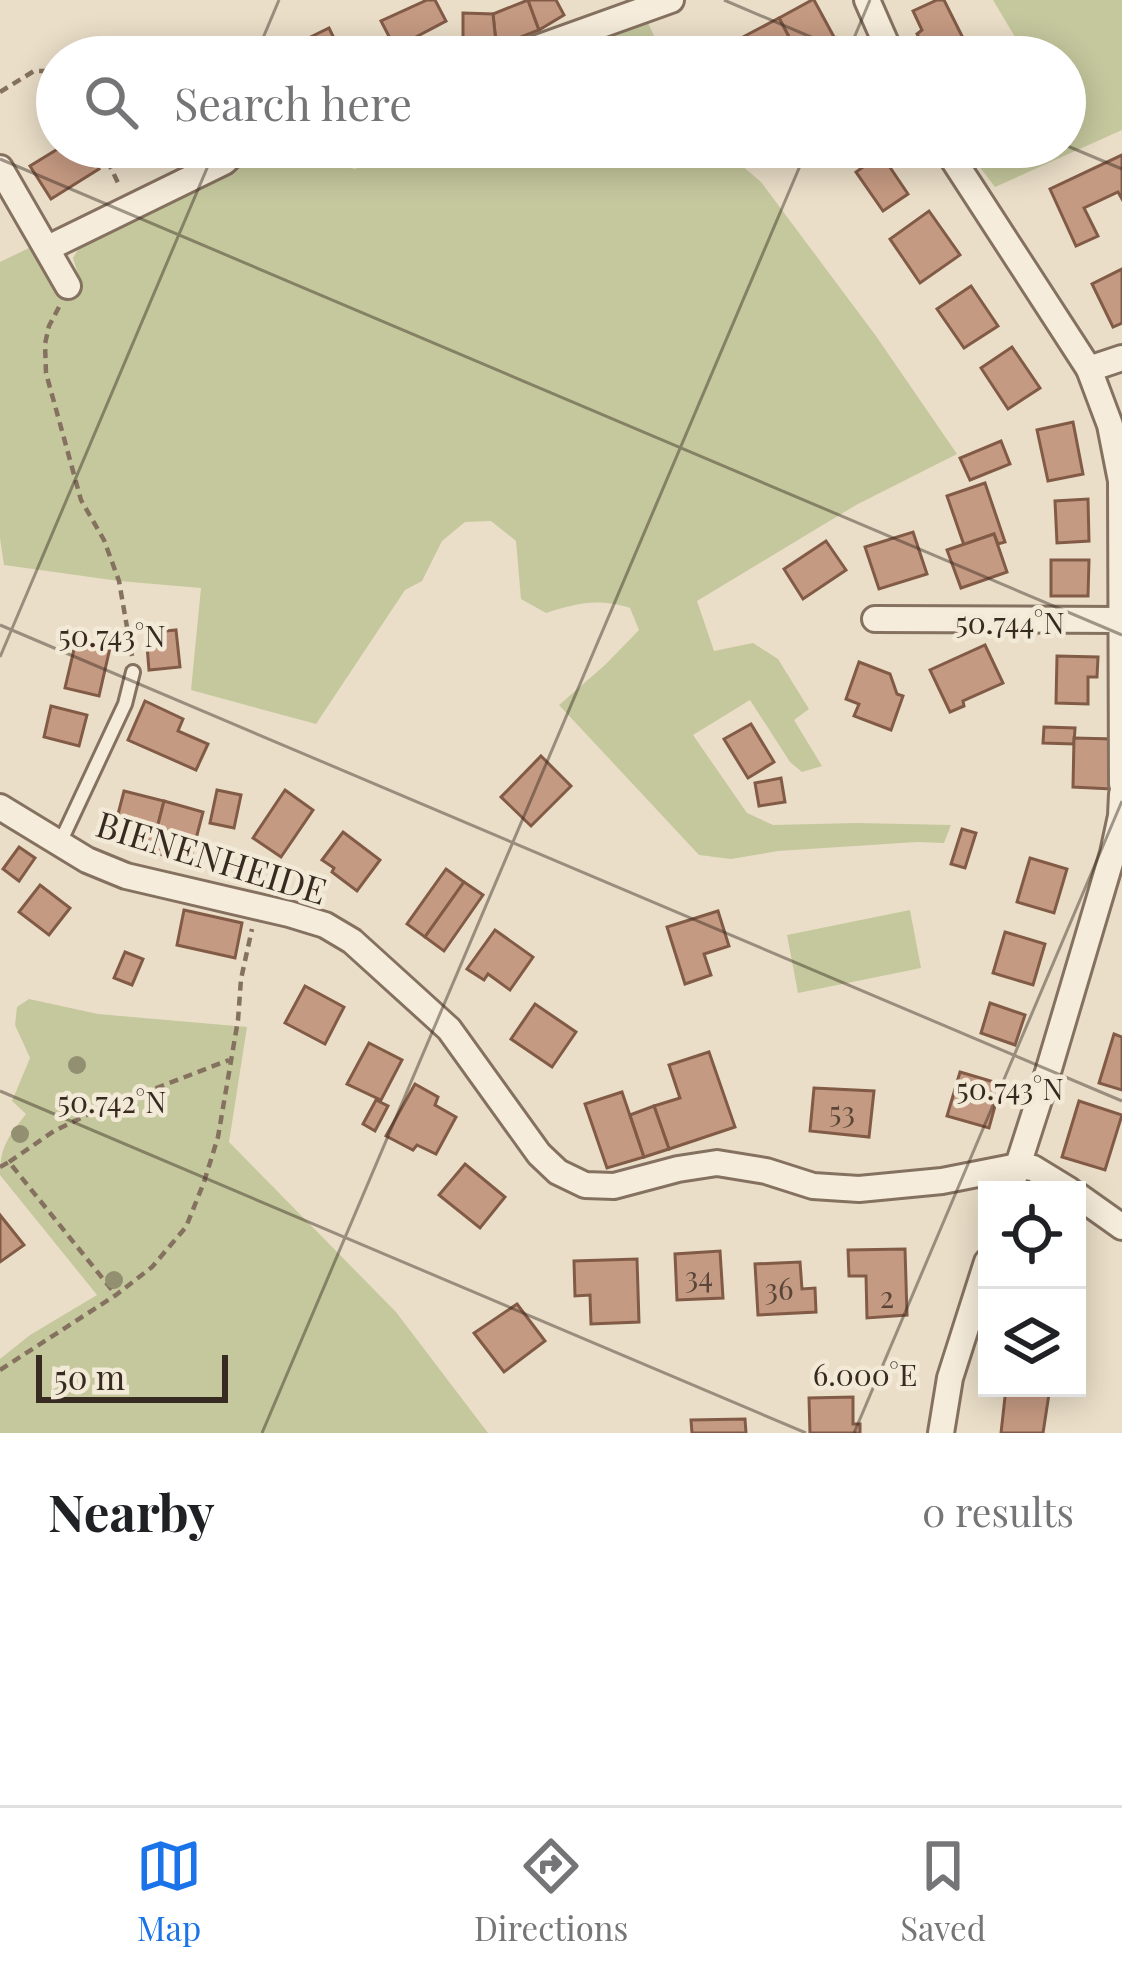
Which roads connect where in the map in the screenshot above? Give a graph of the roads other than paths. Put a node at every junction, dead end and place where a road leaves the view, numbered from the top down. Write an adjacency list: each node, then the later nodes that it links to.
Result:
1 (670, 0): 3 (street)
2 (867, 0): 4 (street)
3 (570, 36)
4 (883, 36)
5 (0, 168): 8 (street)
6 (211, 168): 8 (street)
7 (959, 168): 11 (street)
8 (48, 248): 9 (street)
9 (68, 286)
10 (1122, 358): 11 (street)
11 (1089, 369): 13 (street)
12 (875, 619): 13 (street)
13 (1120, 620): 15 (street)
14 (133, 672): 19 (lane, BIENENHEIDE)
15 (1122, 784)
16 (1122, 794): 18 (street)
17 (0, 807): 19 (street, BIENENHEIDE)
18 (1122, 816): 20 (street)
19 (59, 845): 20 (street, BIENENHEIDE)
20 (1014, 1178): 21 (street)
21 (1054, 1181)
22 (1086, 1202): 23 (street)
23 (1122, 1227)
24 (978, 1289): 25 (street)
25 (940, 1433)

